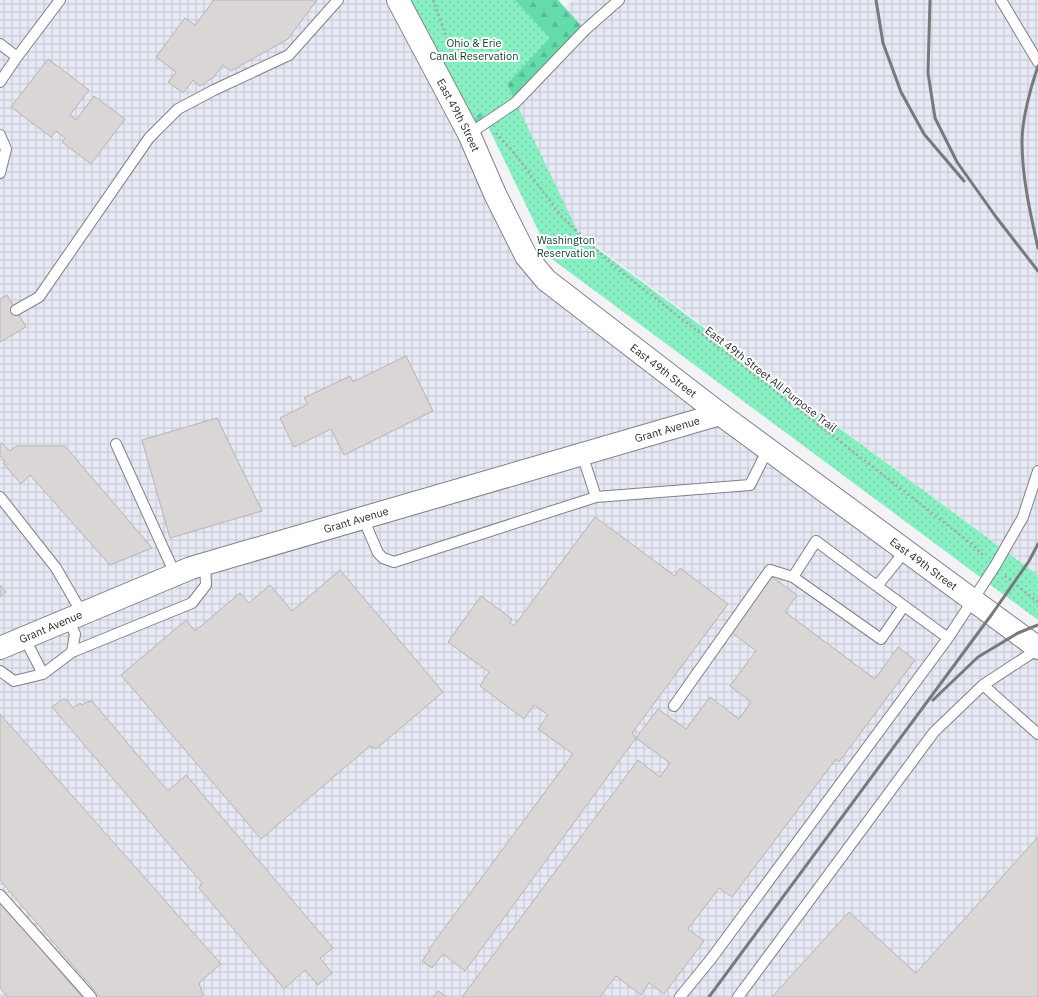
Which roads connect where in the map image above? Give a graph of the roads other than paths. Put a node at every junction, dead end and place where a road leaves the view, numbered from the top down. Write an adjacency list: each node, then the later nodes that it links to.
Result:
1 (60, 0): 7 (lane)
2 (338, 0): 13 (lane)
3 (398, 0): 10 (street, East 49th Street)
4 (619, 0): 10 (lane)
5 (1002, 0): 8 (lane)
6 (0, 44): 7 (lane)
7 (17, 57): 9 (lane)
8 (1038, 62)
9 (0, 82)
10 (469, 134): 14 (street, East 49th Street)
11 (0, 135): 12 (lane)
12 (0, 173)
13 (16, 310)
14 (720, 414): 16 (street, East 49th Street); 17 (street, Grant Avenue)
15 (116, 444): 24 (lane)
16 (768, 449): 19 (lane); 22 (street, East 49th Street)
17 (582, 454): 19 (lane); 21 (street, Grant Avenue)
18 (1038, 471): 27 (lane)
19 (596, 496): 21 (lane)
20 (0, 497): 29 (lane)
21 (363, 518): 23 (street, Grant Avenue)
22 (906, 550): 26 (lane); 27 (street, East 49th Street)
23 (205, 564): 24 (street, Grant Avenue); 34 (lane)
24 (175, 574): 29 (street, Grant Avenue)
25 (793, 577): 26 (lane); 28 (lane); 38 (lane)
26 (877, 586): 28 (lane)
27 (973, 598): 31 (lane); 33 (street, East 49th Street)
28 (904, 606): 31 (lane)
29 (75, 616): 30 (street, Grant Avenue); 34 (lane)
30 (24, 638): 32 (street, Grant Avenue); 36 (lane)
31 (948, 638): 42 (lane)
32 (0, 648)
33 (1038, 648): 37 (lane)
34 (72, 652): 36 (lane)
35 (0, 671): 36 (lane)
36 (43, 674)
37 (983, 685): 39 (lane); 43 (lane)
38 (674, 706)
39 (1038, 734)
40 (0, 895): 41 (lane)
41 (91, 997)
42 (680, 997)
43 (738, 997)

